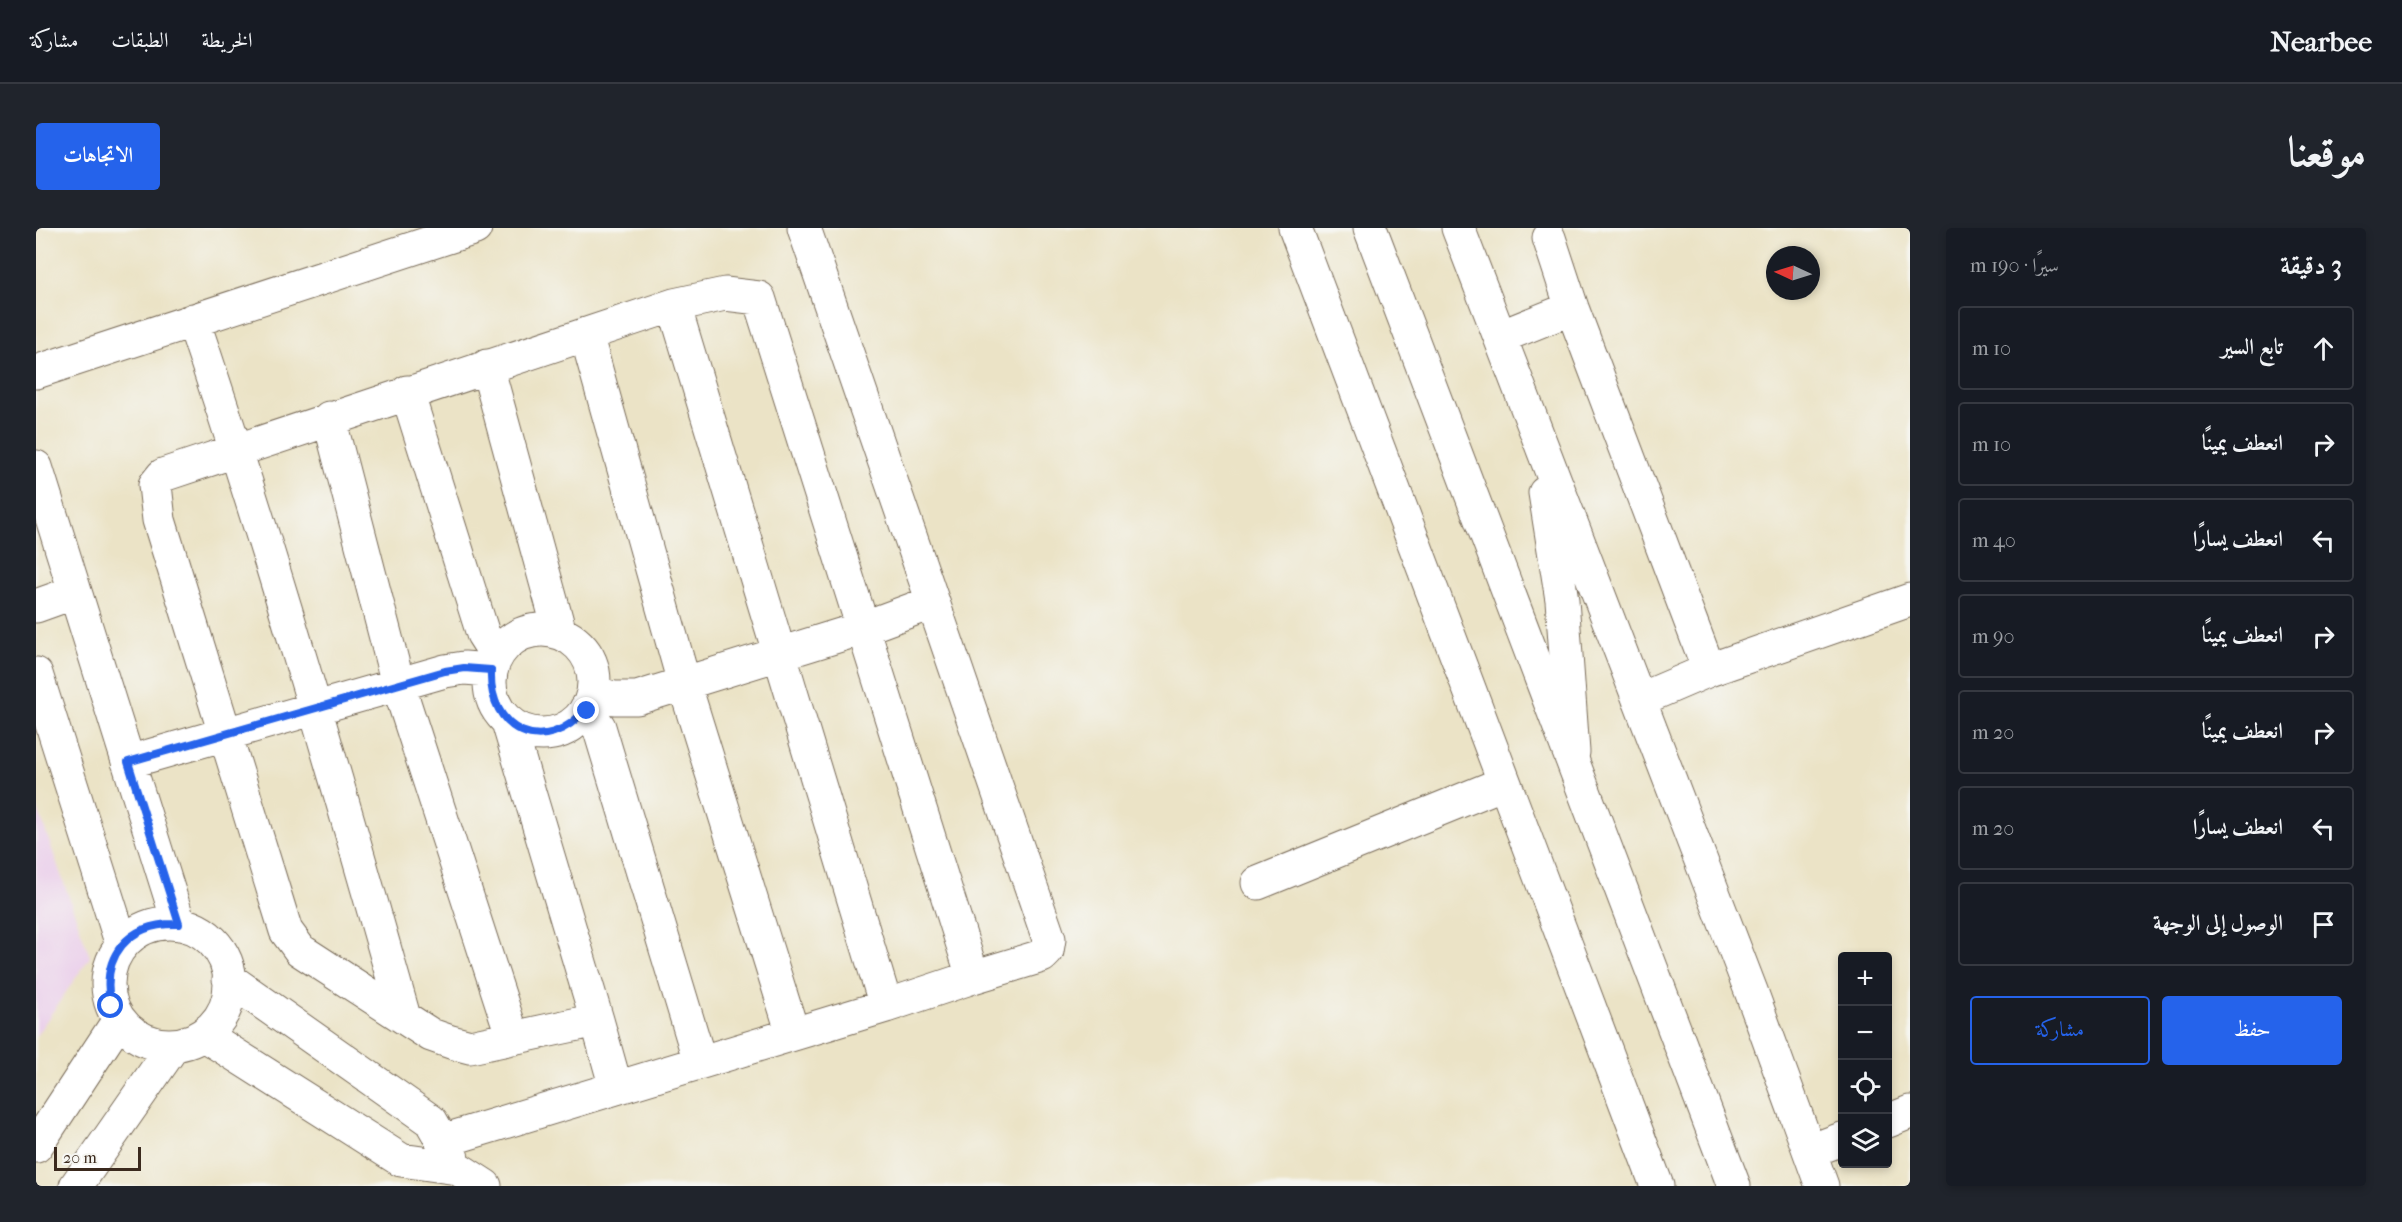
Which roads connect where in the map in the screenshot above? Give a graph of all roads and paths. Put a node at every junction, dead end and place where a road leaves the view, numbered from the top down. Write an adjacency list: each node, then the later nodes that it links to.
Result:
1 (475, 228): 9 (main road)
2 (804, 228): 21 (main road)
3 (1295, 228): 38 (main road)
4 (1370, 228): 37 (main road)
5 (1458, 228): 11 (main road)
6 (1549, 238): 8 (main road)
7 (674, 305): 10 (main road); 23 (main road); 25 (main road)
8 (1572, 308): 11 (main road); 27 (main road)
9 (193, 320): 13 (main road); 17 (main road)
10 (585, 334): 12 (main road); 29 (main road)
11 (1500, 337): 16 (main road)
12 (487, 366): 14 (main road); 24 (main road)
13 (36, 372)
14 (407, 392): 15 (main road); 26 (main road)
15 (329, 418): 17 (main road); 30 (main road)
16 (1534, 425): 31 (main road); 37 (main road)
17 (237, 450): 33 (main road); 35 (main road)
18 (36, 467): 19 (main road)
19 (75, 592): 22 (main road); 36 (main road)
20 (1910, 600): 27 (main road)
21 (933, 602): 23 (main road); 42 (main road)
22 (36, 606)
23 (863, 628): 25 (main road); 42 (main road)
24 (560, 633): 26 (main road); 32 (main road)
25 (779, 654): 29 (main road); 44 (main road)
26 (494, 663): 30 (main road); 34 (main road)
27 (1709, 670): 31 (main road)
28 (36, 674): 41 (main road)
29 (684, 683): 32 (main road); 48 (main road)
30 (399, 684): 33 (main road); 49 (main road)
31 (1639, 700): 57 (main road)
32 (590, 701): 34 (main road); 51 (main road)
33 (316, 707): 35 (main road); 45 (main road)
34 (508, 722): 47 (main road)
35 (225, 734): 36 (main road); 45 (main road)
36 (128, 762): 40 (main road)
37 (1574, 763): 62 (main road)
38 (1504, 783): 39 (main road); 61 (main road)
39 (1258, 883)
40 (179, 924): 41 (main road); 43 (main road)
41 (122, 945): 46 (main road)
42 (973, 977): 44 (main road)
43 (229, 979): 50 (main road); 58 (main road)
44 (886, 1006): 48 (main road)
45 (404, 1017): 49 (main road)
46 (119, 1020): 50 (main road); 56 (main road)
47 (597, 1020): 49 (main road); 52 (main road)
48 (793, 1034): 51 (main road)
49 (513, 1038)
50 (189, 1040): 58 (main road); 59 (main road)
51 (700, 1062): 52 (main road)
52 (616, 1088): 58 (main road)
53 (1910, 1112): 54 (main road)
54 (1892, 1119)
55 (1838, 1140): 57 (main road)
56 (36, 1146)
57 (1810, 1151): 63 (main road)
58 (449, 1154): 60 (main road)
59 (76, 1186)
60 (485, 1186)
61 (1657, 1186)
62 (1734, 1186)
63 (1822, 1186)

